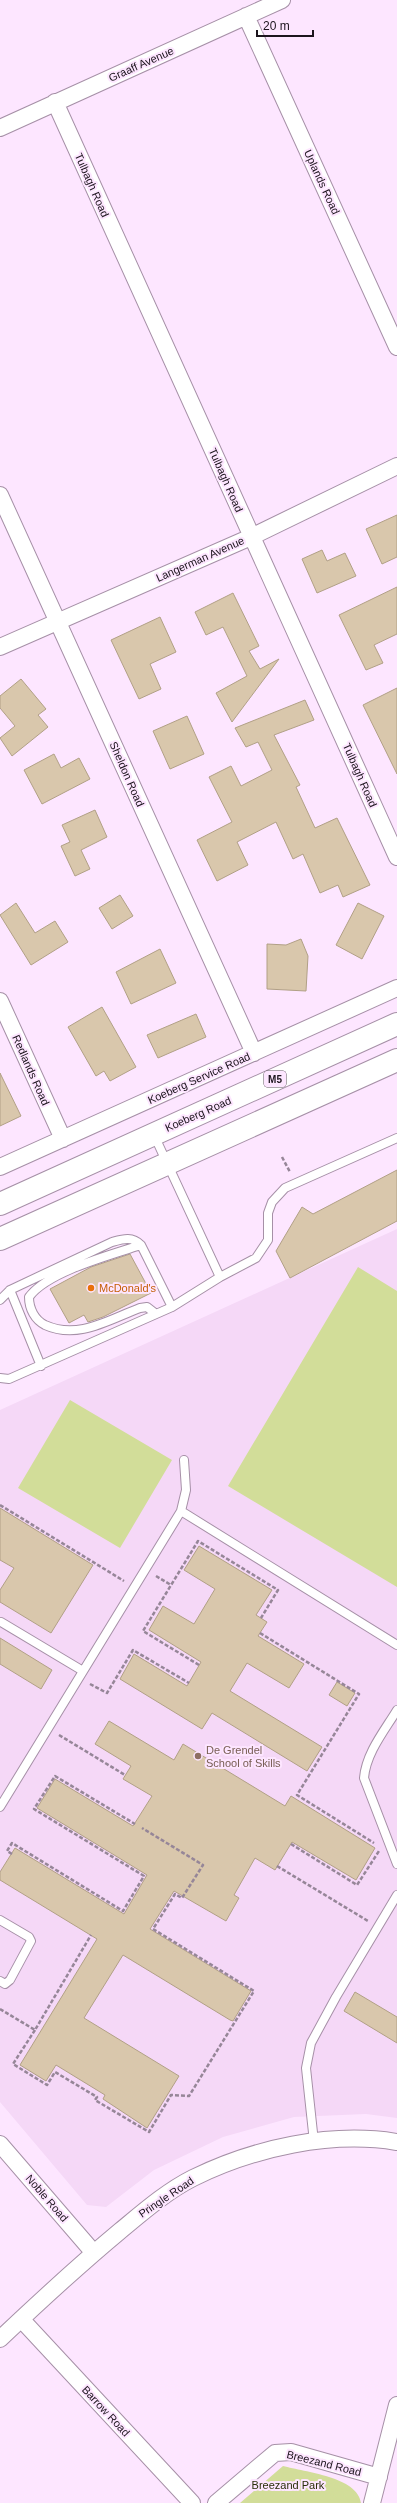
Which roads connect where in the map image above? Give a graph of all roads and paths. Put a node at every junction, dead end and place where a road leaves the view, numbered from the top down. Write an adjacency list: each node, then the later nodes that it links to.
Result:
1 (282, 0): 2 (street, Graaff Avenue)
2 (246, 16): 3 (street, Graaff Avenue); 5 (street, Uplands Road)
3 (55, 102): 4 (street, Graaff Avenue); 8 (street, Tulbagh Road)
4 (0, 128)
5 (397, 347)
6 (397, 466): 8 (street, Langerman Avenue)
7 (0, 495): 9 (street, Sheldon Road)
8 (251, 537): 9 (street, Langerman Avenue); 11 (street, Tulbagh Road)
9 (58, 622): 10 (street, Langerman Avenue); 15 (street, Sheldon Road)
10 (0, 647)
11 (397, 857)
12 (397, 988): 15 (street, Koeberg Service Road)
13 (0, 1001): 19 (street, Redlands Road)
14 (397, 1024): 17 (main road, Koeberg Road / M5)
15 (254, 1053): 19 (street, Koeberg Service Road)
16 (397, 1060): 20 (main road)
17 (154, 1134): 20 (lane); 22 (main road, Koeberg Road / M5)
18 (397, 1138): 25 (lane)
19 (63, 1139): 21 (street, Koeberg Service Road)
20 (168, 1163): 23 (main road); 25 (lane)
21 (0, 1167)
22 (0, 1204)
23 (0, 1239)
24 (140, 1245): 26 (lane); 28 (lane); 29 (lane)
25 (220, 1277): 28 (lane)
26 (10, 1290): 27 (lane); 30 (lane)
27 (0, 1300)
28 (172, 1307): 29 (lane)
29 (156, 1314): 30 (lane)
30 (41, 1366): 31 (lane)
31 (0, 1378)
32 (184, 1460): 34 (lane)
33 (0, 1505): 35 (path)
34 (181, 1512): 35 (lane); 39 (lane)
35 (135, 1587): 41 (lane)
36 (261, 1618): 40 (path)
37 (1, 1622): 41 (lane)
38 (260, 1633): 49 (path)
39 (397, 1645)
40 (199, 1665)
41 (81, 1674): 42 (path); 44 (lane)
42 (189, 1683)
43 (397, 1710): 51 (lane)
44 (48, 1729): 45 (path); 46 (lane)
45 (125, 1776)
46 (0, 1807)
47 (134, 1824): 50 (path)
48 (142, 1828): 59 (path)
49 (291, 1844)
50 (12, 1854)
51 (397, 1864)
52 (277, 1866): 55 (path)
53 (397, 1895): 55 (lane)
54 (0, 1920): 57 (lane)
55 (378, 1927): 60 (lane)
56 (91, 1935): 59 (path)
57 (0, 1981)
58 (0, 2009): 59 (path)
59 (35, 2030)
60 (314, 2142): 61 (street, Pringle Road); 63 (street, Pringle Road)
61 (397, 2142)
62 (0, 2144): 63 (street, Noble Road)
63 (94, 2253): 64 (street, Pringle Road)
64 (21, 2319): 65 (street, Pringle Road); 68 (street, Barrow Road)
65 (0, 2339)
66 (397, 2405): 67 (street)
67 (379, 2476): 69 (street, Breezand Road); 70 (street)
68 (192, 2503)
69 (216, 2503)
70 (372, 2503)

